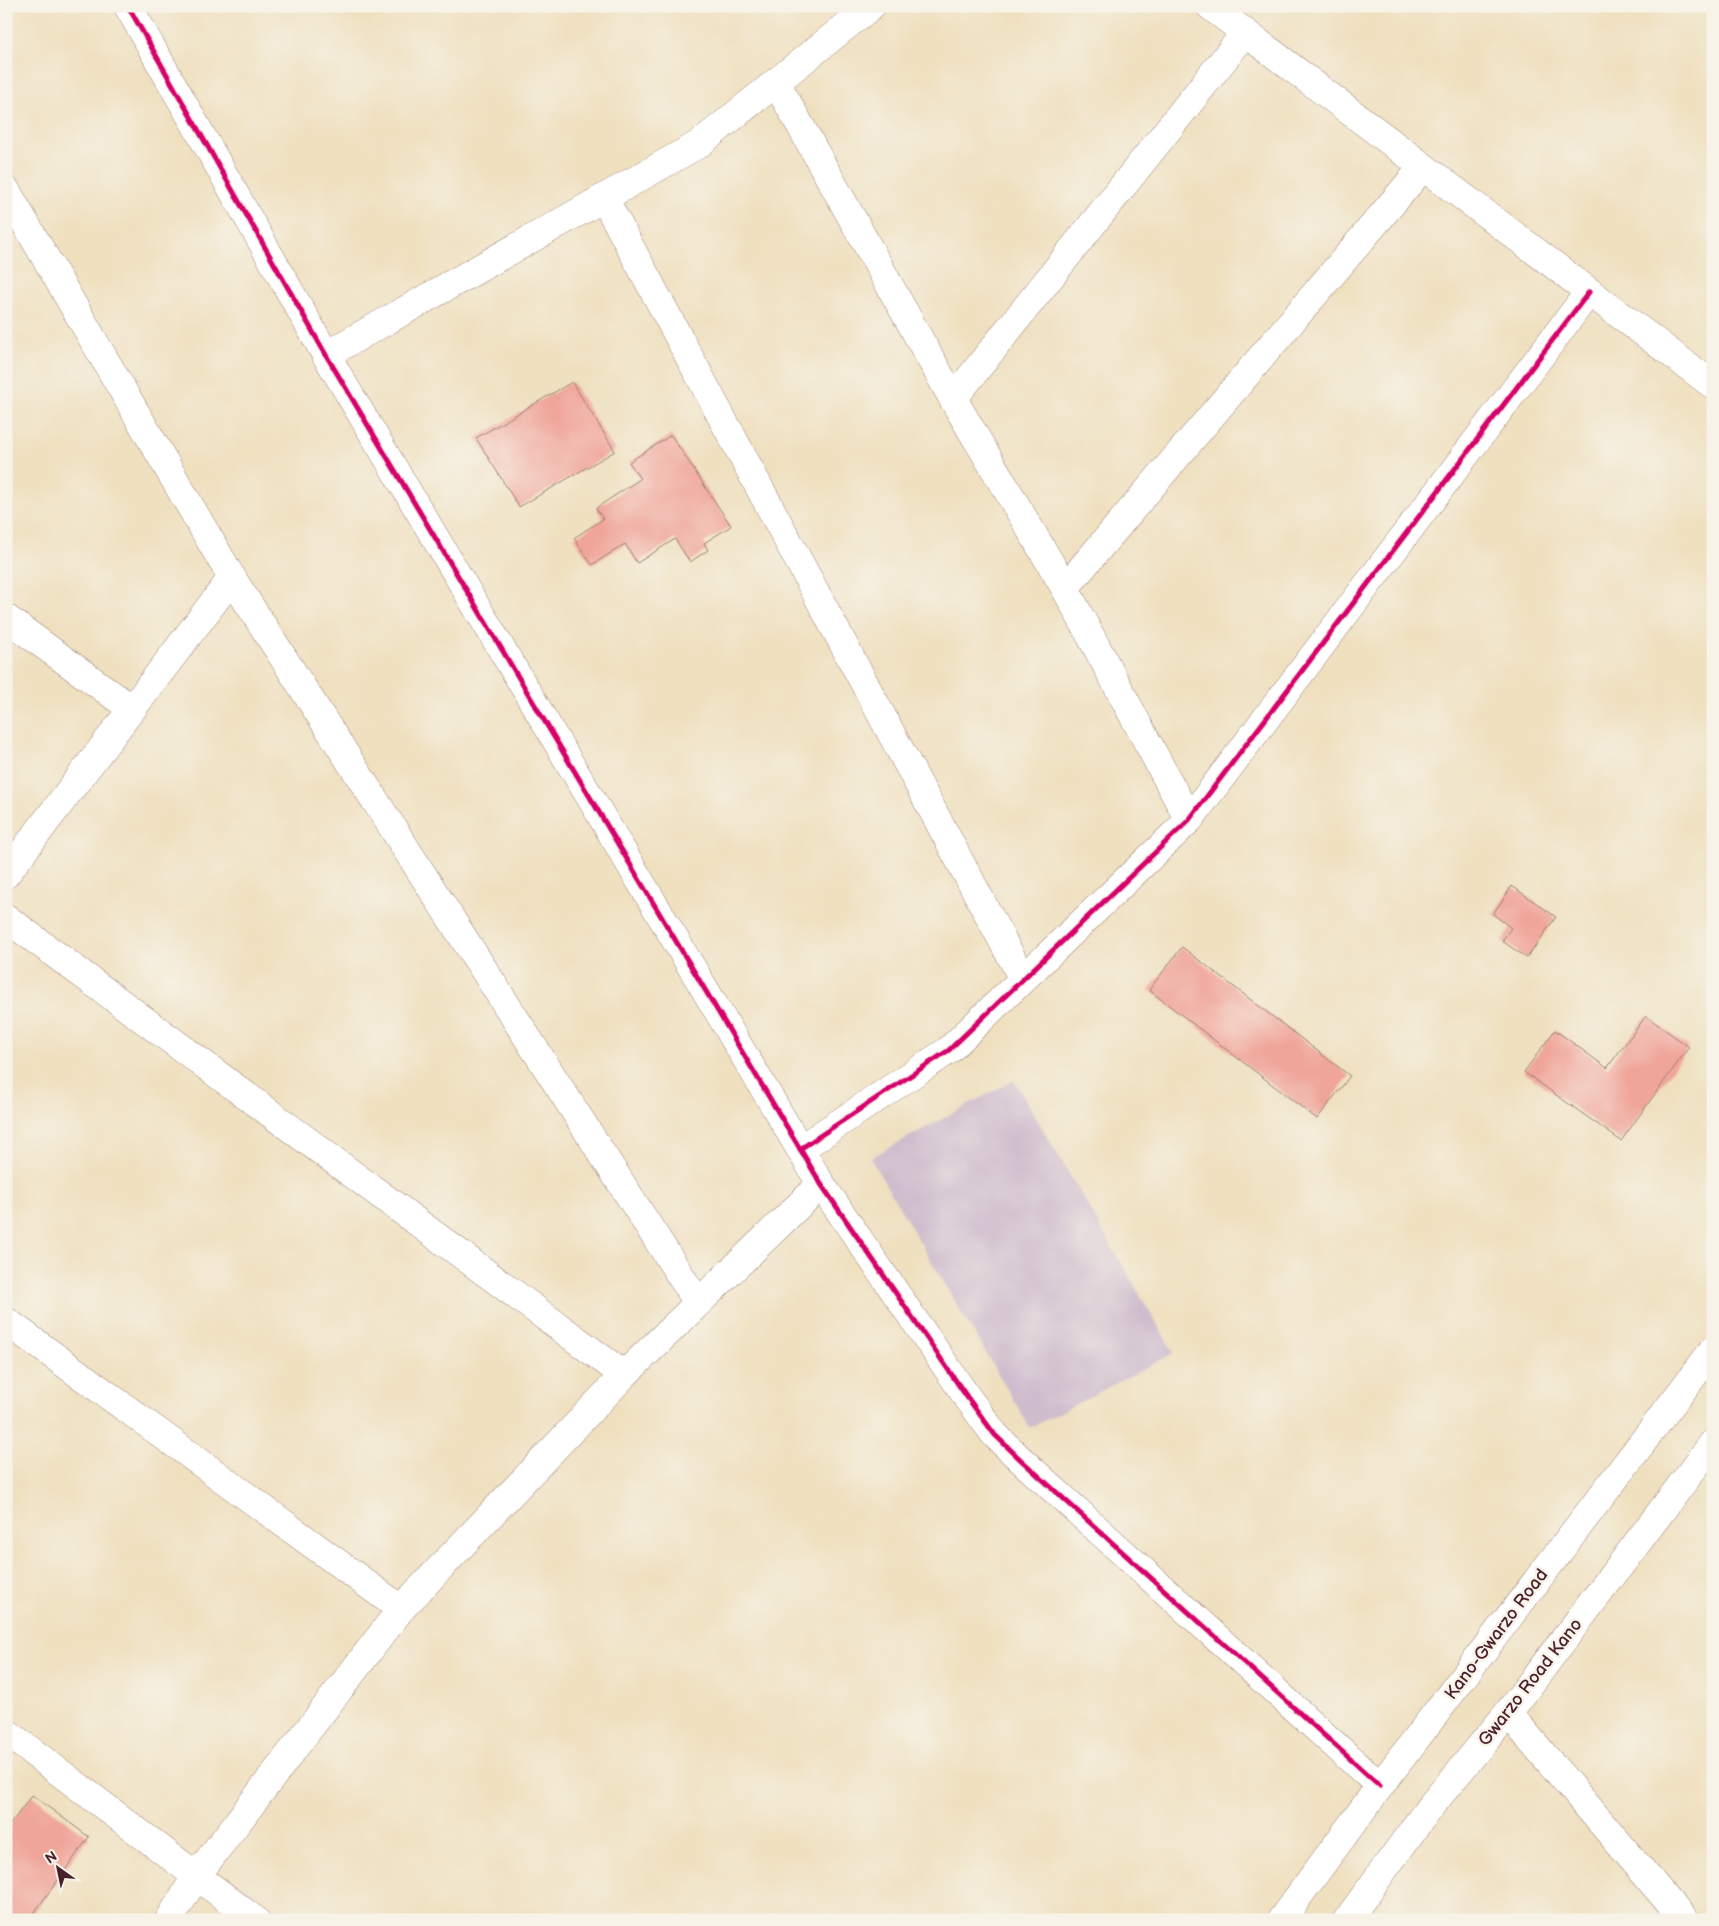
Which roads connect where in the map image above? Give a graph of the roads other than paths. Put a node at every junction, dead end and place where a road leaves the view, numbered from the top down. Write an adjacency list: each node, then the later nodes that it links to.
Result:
1 (128, 6): 10 (street)
2 (870, 6): 5 (street)
3 (1210, 6): 4 (street)
4 (1245, 33): 6 (street); 12 (street)
5 (776, 82): 8 (street); 12 (street)
6 (1423, 167): 9 (street); 14 (street)
7 (6, 190): 13 (street)
8 (604, 198): 10 (street); 20 (street)
9 (1589, 292): 11 (street); 17 (street)
10 (326, 355): 21 (street)
11 (1713, 385)
12 (953, 399): 14 (street)
13 (232, 578): 16 (street); 23 (street)
14 (1065, 588): 17 (street)
15 (6, 618): 16 (street)
16 (132, 709): 18 (street)
17 (1189, 820): 20 (street)
18 (6, 874)
19 (6, 918): 26 (street)
20 (1023, 979): 21 (street)
21 (800, 1149): 22 (street)
22 (822, 1184): 23 (street); 31 (street)
23 (698, 1303): 26 (street)
24 (6, 1321): 28 (street)
25 (1713, 1350): 31 (street, Kano-Gwarzo Road)
26 (624, 1375): 28 (street)
27 (1713, 1442): 29 (street, Gwarzo Road Kano)
28 (401, 1609): 32 (street)
29 (1508, 1712): 36 (street, Gwarzo Road Kano); 37 (street)
30 (6, 1732): 32 (street)
31 (1380, 1786): 35 (street, Kano-Gwarzo Road)
32 (197, 1875): 33 (street); 34 (street)
33 (168, 1920)
34 (255, 1920)
35 (1281, 1920)
36 (1347, 1920)
37 (1684, 1920)

